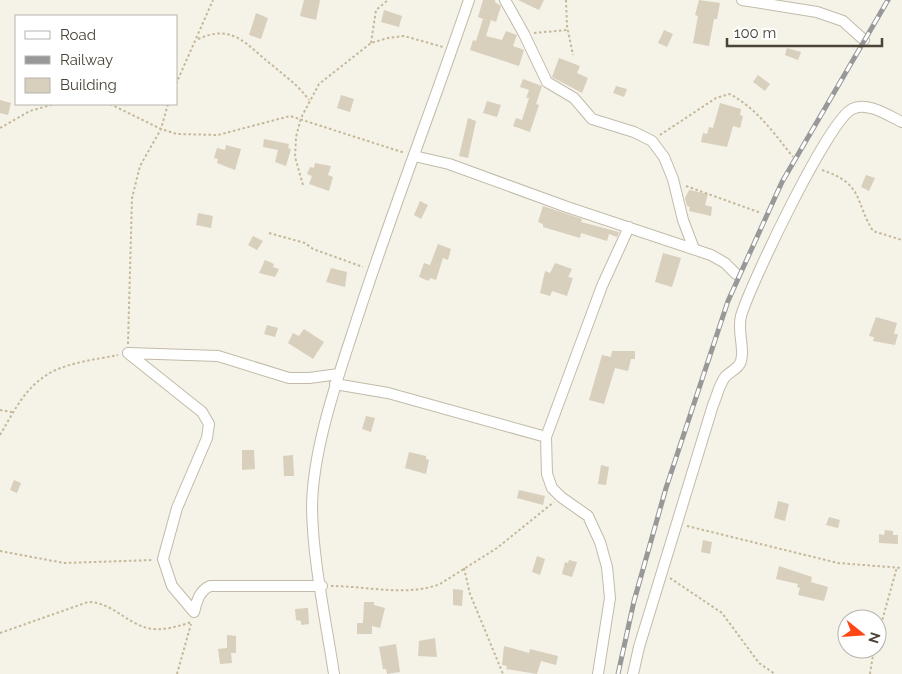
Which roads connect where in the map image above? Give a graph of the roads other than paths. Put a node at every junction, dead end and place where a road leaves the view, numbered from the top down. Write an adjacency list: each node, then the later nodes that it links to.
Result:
1 (468, 0): 6 (street)
2 (505, 0): 8 (street)
3 (742, 0): 4 (street)
4 (864, 40)
5 (902, 122): 15 (street)
6 (414, 156): 7 (street); 10 (street)
7 (629, 227): 8 (street); 11 (street)
8 (694, 249): 9 (street)
9 (736, 274)
10 (337, 379): 11 (street); 12 (street); 12 (street)
11 (546, 437): 14 (street)
12 (322, 586): 13 (street)
13 (334, 674)
14 (598, 674)
15 (633, 674)

